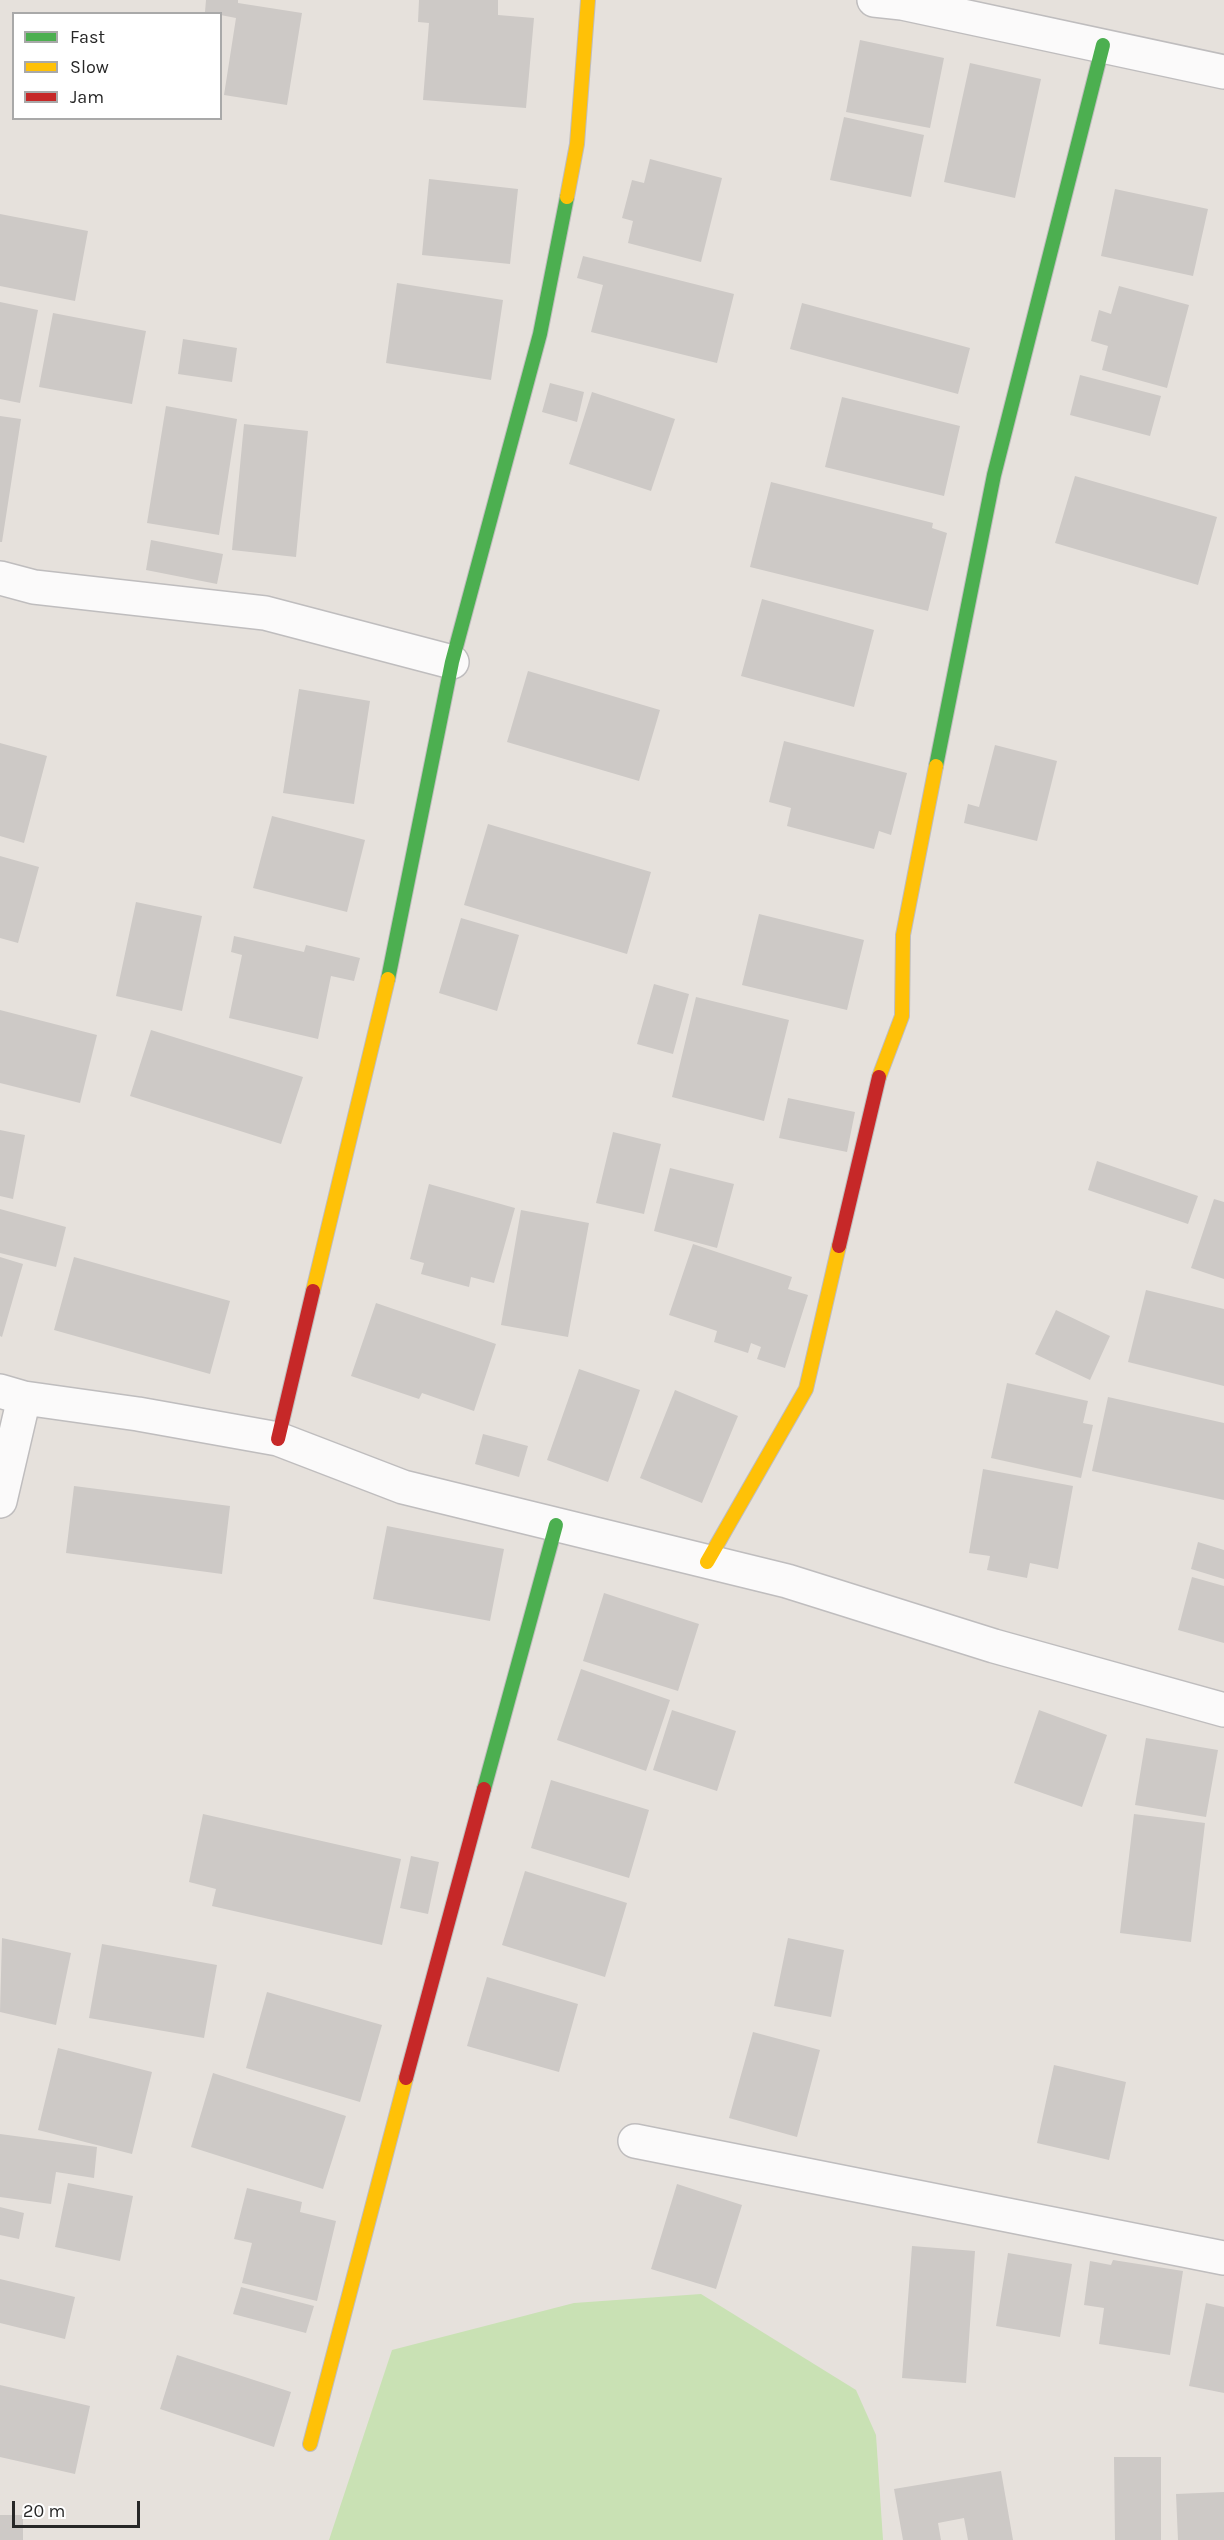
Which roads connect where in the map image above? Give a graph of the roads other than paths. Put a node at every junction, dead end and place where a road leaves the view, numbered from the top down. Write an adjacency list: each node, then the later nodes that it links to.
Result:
1 (588, 0): 6 (street)
2 (893, 1): 3 (street)
3 (1103, 45): 4 (street); 11 (street)
4 (1224, 72)
5 (0, 578): 6 (street)
6 (452, 662): 8 (street)
7 (12, 1394): 8 (street); 9 (street)
8 (278, 1439): 10 (street)
9 (0, 1501)
10 (556, 1525): 11 (street); 15 (street)
11 (707, 1562): 12 (street)
12 (1224, 1710)
13 (635, 2141): 14 (street)
14 (1224, 2258)
15 (310, 2444)

